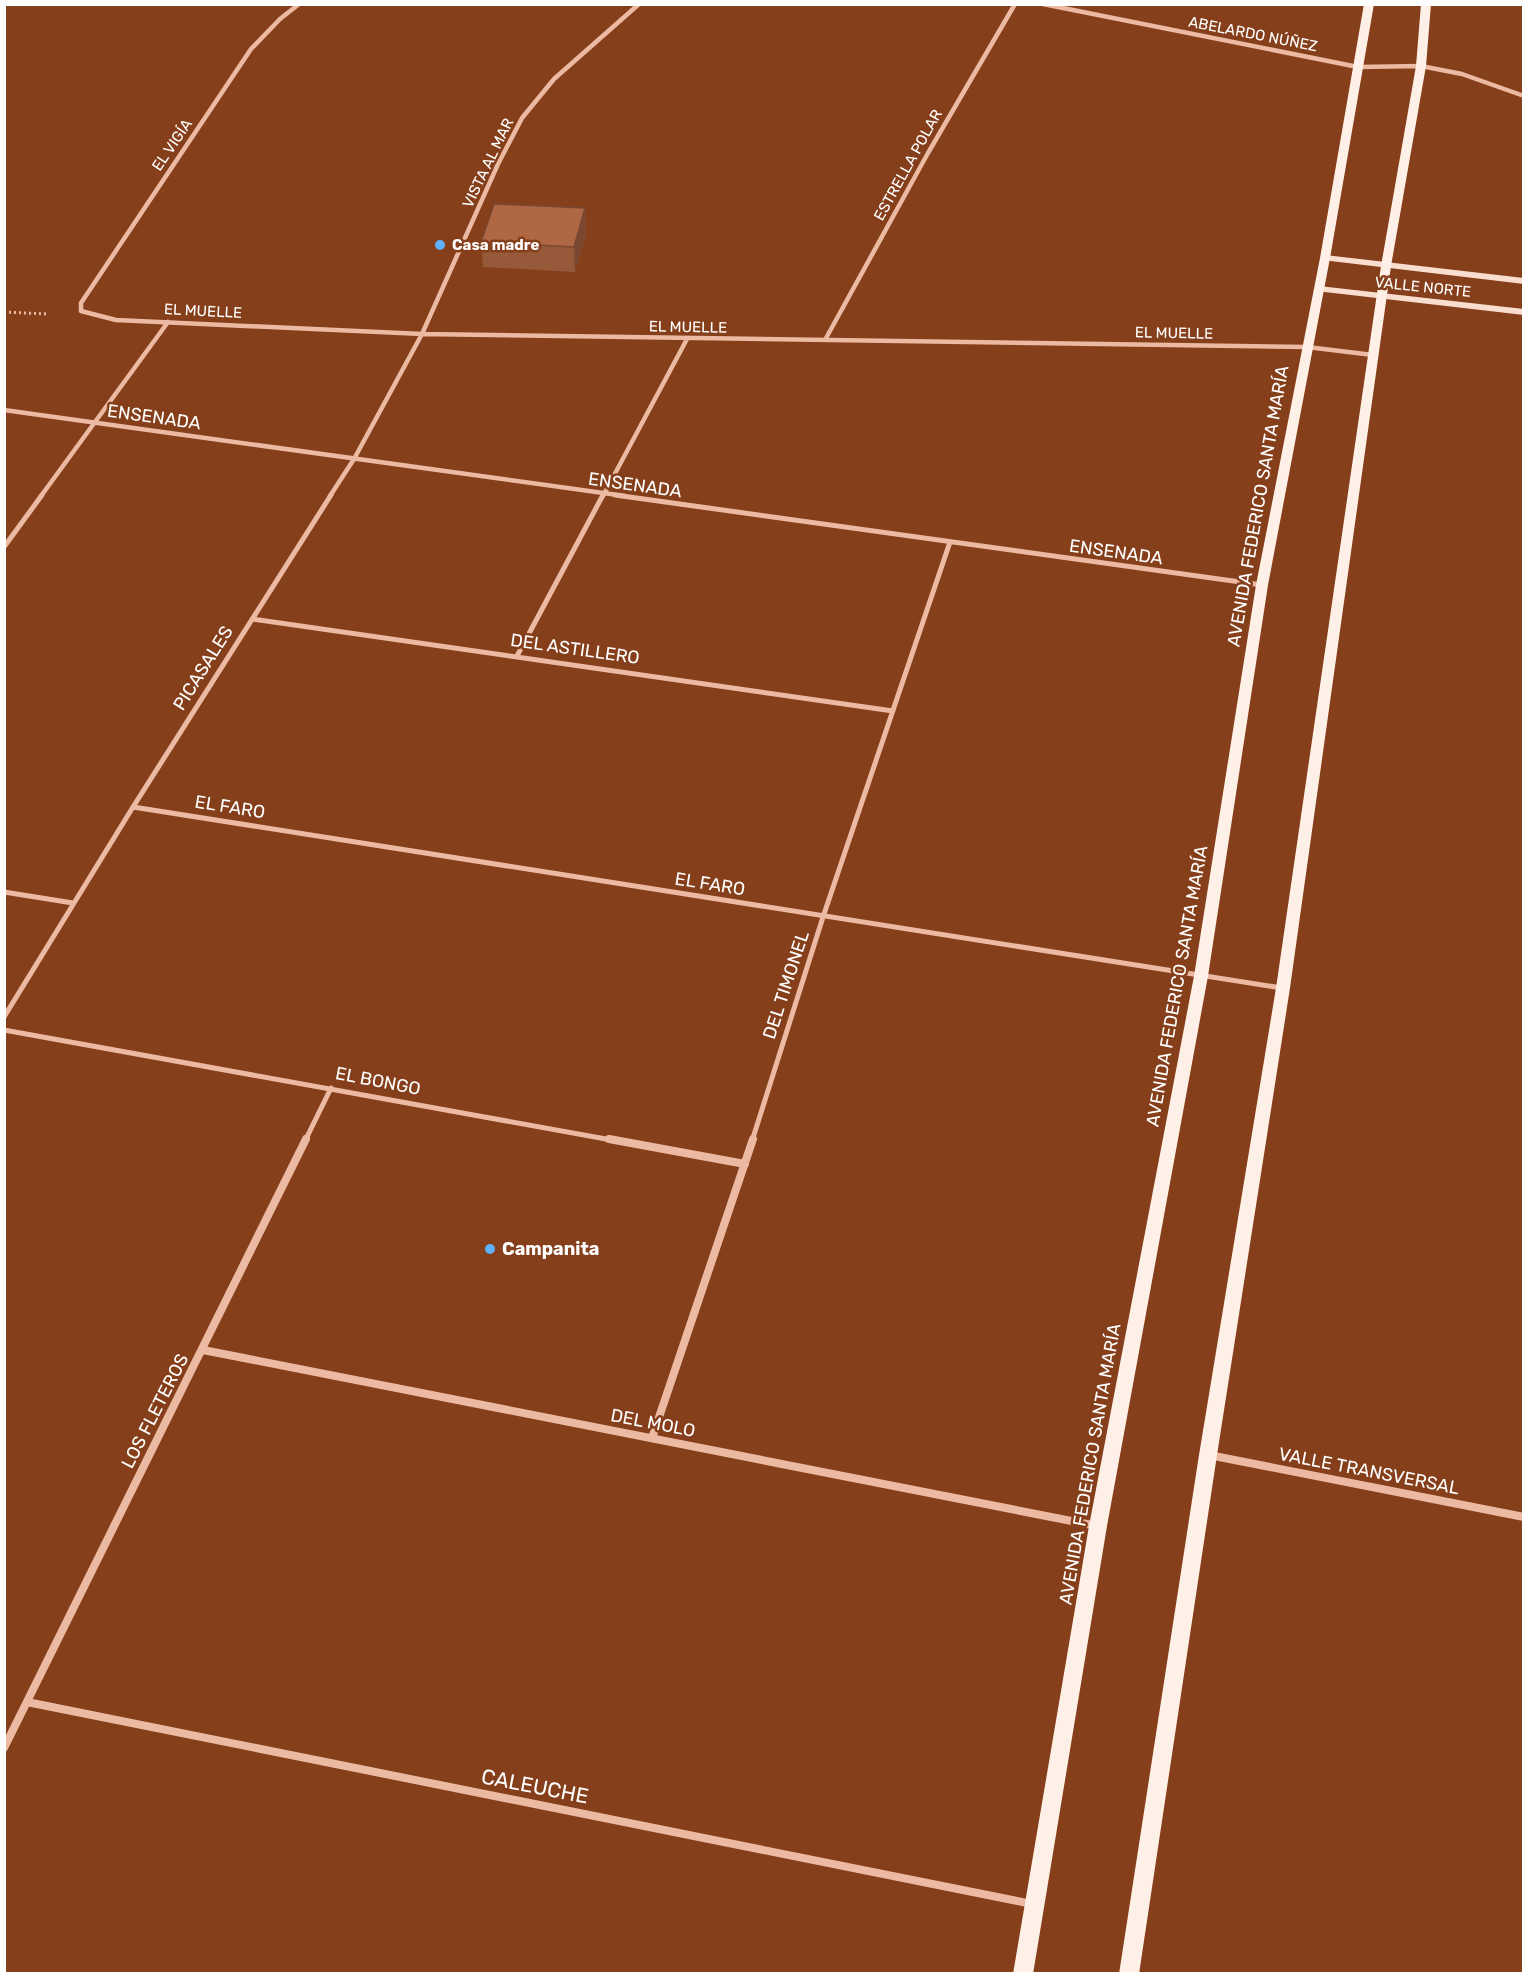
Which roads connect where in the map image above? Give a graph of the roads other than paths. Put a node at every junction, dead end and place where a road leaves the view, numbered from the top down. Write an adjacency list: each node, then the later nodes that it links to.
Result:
1 (299, 4): 15 (street, EL VIGÍA)
2 (639, 4): 18 (street, VISTA AL MAR)
3 (1015, 4): 20 (street, ESTRELLA POLAR)
4 (1043, 4): 8 (street, ABELARDO NÚÑEZ)
5 (1369, 4): 8 (main road, AVENIDA FEDERICO SANTA MARÍA)
6 (1426, 4): 7 (main road)
7 (1421, 66): 8 (street, ABELARDO NÚÑEZ); 9 (street, ABELARDO NÚÑEZ); 11 (main road)
8 (1358, 67): 10 (main road, AVENIDA FEDERICO SANTA MARÍA)
9 (1524, 96)
10 (1325, 258): 11 (street, VALLE NORTE); 13 (main road, AVENIDA FEDERICO SANTA MARÍA)
11 (1386, 266): 12 (street, VALLE NORTE); 14 (main road)
12 (1524, 281)
13 (1319, 289): 14 (street, VALLE NORTE); 21 (main road, AVENIDA FEDERICO SANTA MARÍA)
14 (1381, 297): 16 (street, VALLE NORTE); 22 (main road)
15 (81, 311): 17 (street, EL MUELLE)
16 (1524, 312)
17 (168, 322): 18 (street, EL MUELLE); 24 (street)
18 (422, 333): 19 (street, EL MUELLE); 25 (street, PICASALES)
19 (687, 339): 20 (street, EL MUELLE); 26 (street)
20 (825, 340): 21 (street, EL MUELLE)
21 (1307, 347): 22 (street, EL MUELLE); 29 (main road, AVENIDA FEDERICO SANTA MARÍA)
22 (1373, 355): 38 (main road)
23 (4, 410): 24 (street, ENSENADA)
24 (96, 423): 25 (street, ENSENADA); 28 (street)
25 (354, 459): 26 (street, ENSENADA); 30 (street, PICASALES)
26 (605, 494): 27 (street, ENSENADA); 31 (street)
27 (950, 542): 29 (street, ENSENADA); 32 (street, DEL TIMONEL)
28 (4, 547)
29 (1262, 585): 37 (main road, AVENIDA FEDERICO SANTA MARÍA)
30 (252, 619): 31 (street, DEL ASTILLERO); 33 (street, PICASALES)
31 (518, 656): 32 (street, DEL ASTILLERO)
32 (893, 711): 36 (street, DEL TIMONEL)
33 (133, 807): 35 (street, PICASALES); 36 (street, EL FARO)
34 (4, 892): 35 (street)
35 (73, 903): 39 (street, PICASALES)
36 (823, 917): 37 (street, EL FARO); 42 (street, DEL TIMONEL)
37 (1201, 976): 38 (street, EL FARO); 47 (main road, AVENIDA FEDERICO SANTA MARÍA)
38 (1283, 988): 45 (main road)
39 (4, 1017)
40 (4, 1030): 41 (street, EL BONGO)
41 (331, 1088): 42 (street, EL BONGO); 43 (street, LOS FLETEROS)
42 (745, 1164): 44 (street, DEL TIMONEL)
43 (203, 1350): 44 (street, DEL MOLO); 48 (street, LOS FLETEROS)
44 (652, 1438): 47 (street, DEL MOLO)
45 (1208, 1455): 46 (street, VALLE TRANSVERSAL); 52 (main road)
46 (1524, 1517)
47 (1098, 1526): 50 (main road, AVENIDA FEDERICO SANTA MARÍA)
48 (27, 1702): 49 (street, LOS FLETEROS); 50 (street, CALEUCHE)
49 (4, 1748)
50 (1036, 1905): 51 (main road, AVENIDA FEDERICO SANTA MARÍA)
51 (1023, 1974)
52 (1130, 1974)

